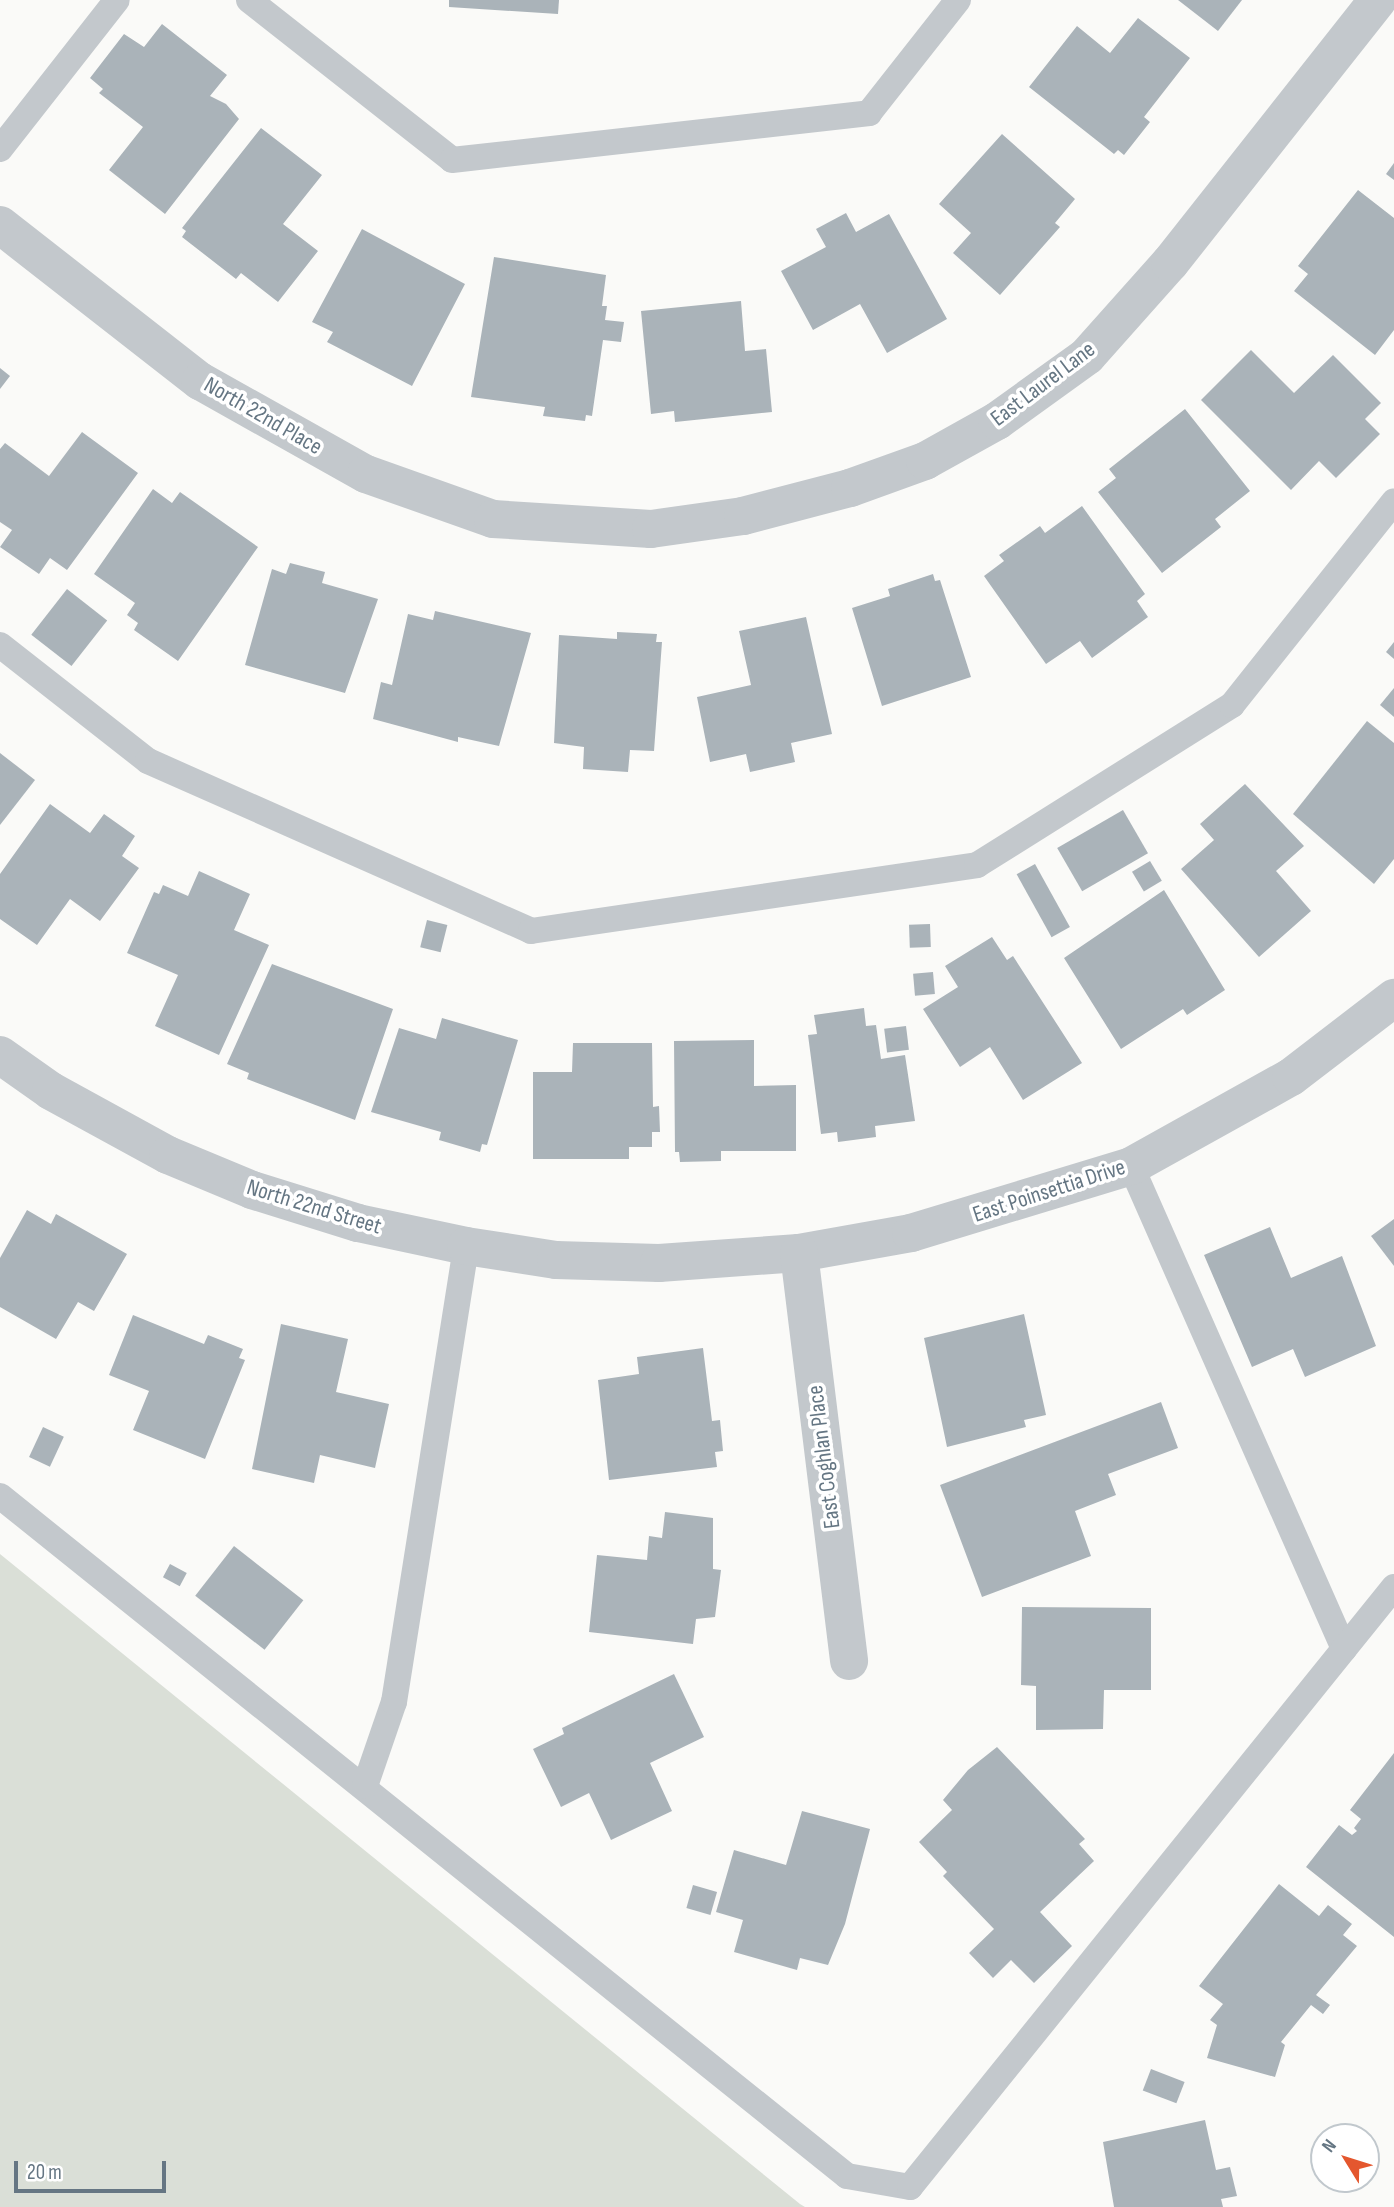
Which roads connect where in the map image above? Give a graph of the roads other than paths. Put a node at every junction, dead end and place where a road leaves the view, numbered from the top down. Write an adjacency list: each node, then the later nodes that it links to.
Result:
1 (117, 0): 5 (lane)
2 (249, 0): 3 (lane)
3 (958, 0)
4 (1378, 0): 8 (street, East Laurel Lane)
5 (0, 149)
6 (0, 225): 8 (street, North 22nd Place)
7 (1394, 501): 9 (lane)
8 (565, 524)
9 (0, 645)
10 (1394, 998): 12 (street, East Poinsettia Drive)
11 (0, 1055): 13 (street, North 22nd Street)
12 (1131, 1166): 14 (street, East Poinsettia Drive); 18 (lane)
13 (466, 1245): 15 (street, North 22nd Street); 20 (lane)
14 (799, 1253): 15 (street, East Poinsettia Drive); 19 (street, East Coghlan Place)
15 (659, 1263)
16 (0, 1496): 20 (lane)
17 (1394, 1587): 18 (lane)
18 (1344, 1649): 20 (lane)
19 (849, 1661)
20 (365, 1786)

